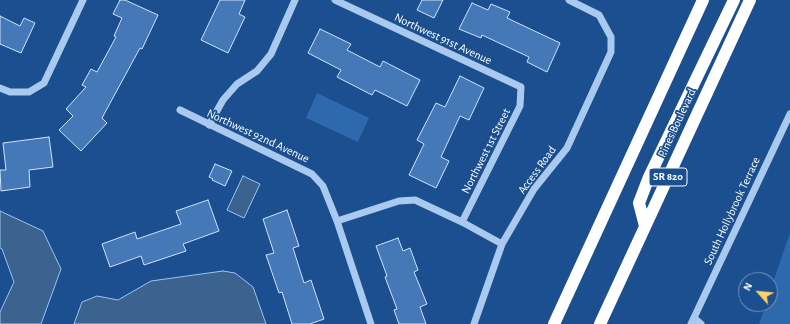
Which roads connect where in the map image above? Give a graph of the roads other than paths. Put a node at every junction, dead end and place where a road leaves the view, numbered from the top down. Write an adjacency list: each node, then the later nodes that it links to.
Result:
1 (83, 0): 9 (street)
2 (296, 0): 12 (street)
3 (335, 0): 8 (street, Northwest 91st Avenue)
4 (568, 0): 16 (street, Access Road)
5 (703, 0): 20 (highway)
6 (734, 0): 15 (highway)
7 (750, 0): 15 (highway, Pines Boulevard / SR 820)
8 (521, 87): 14 (street, Northwest 1st Street)
9 (0, 88)
10 (180, 110): 12 (street, Northwest 92nd Avenue)
11 (790, 114): 17 (street, South Hollybrook Terrace)
12 (209, 124): 13 (street, Northwest 92nd Avenue)
13 (337, 221): 14 (street); 18 (street)
14 (462, 222): 16 (street)
15 (645, 226): 21 (highway, Pines Boulevard / SR 820)
16 (502, 244): 19 (street, Access Road)
17 (693, 321): 22 (street, South Hollybrook Terrace)
18 (372, 324)
19 (474, 324)
20 (554, 324)
21 (600, 324)
22 (701, 324)

